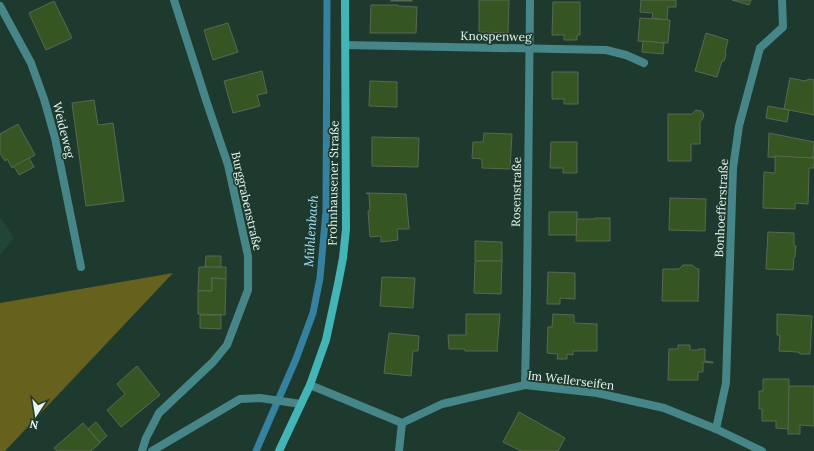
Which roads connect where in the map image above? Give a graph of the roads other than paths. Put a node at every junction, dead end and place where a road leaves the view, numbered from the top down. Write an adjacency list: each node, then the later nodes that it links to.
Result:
1 (174, 0): 15 (street, Burggrabenstraße)
2 (345, 0): 6 (main road, Frohnhausener Straße)
3 (530, 0): 7 (street, Rosenstraße)
4 (782, 0): 14 (street, Bonhoefferstraße)
5 (0, 6): 9 (street, Weideweg)
6 (346, 45): 7 (street, Knospenweg); 10 (main road, Frohnhausener Straße)
7 (530, 49): 8 (street, Knospenweg); 11 (street, Rosenstraße)
8 (644, 63)
9 (81, 267)
10 (310, 385): 12 (main road, Frohnhausener Straße); 13 (street)
11 (524, 385): 13 (street, Im Wellerseifen); 14 (street, Im Wellerseifen)
12 (302, 404): 16 (street); 17 (main road, Frohnhausener Straße)
13 (402, 423): 18 (street)
14 (716, 429): 19 (street, Im Wellerseifen)
15 (142, 451)
16 (152, 451)
17 (279, 451)
18 (399, 451)
19 (762, 451)

